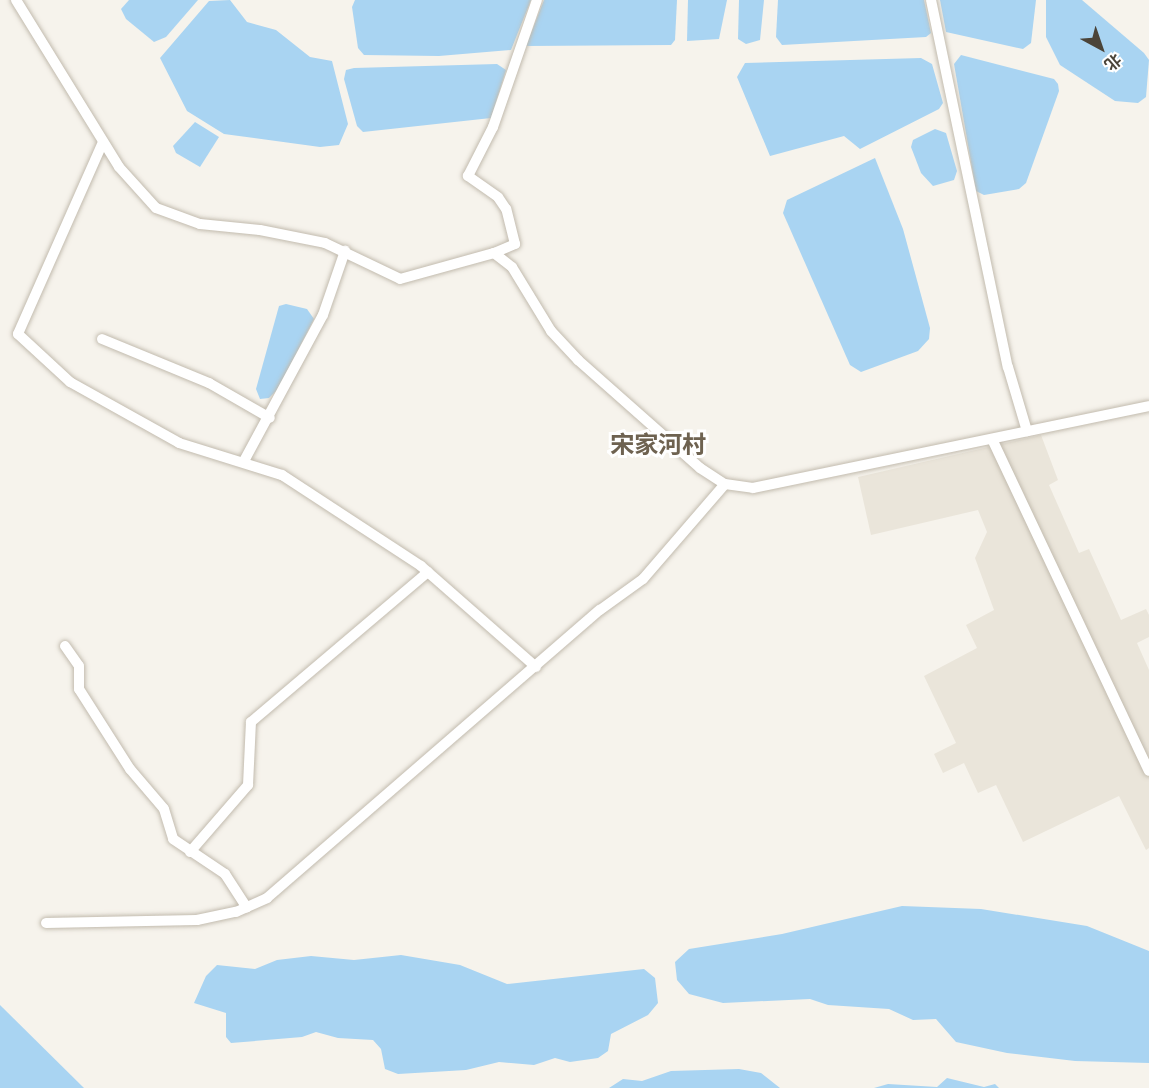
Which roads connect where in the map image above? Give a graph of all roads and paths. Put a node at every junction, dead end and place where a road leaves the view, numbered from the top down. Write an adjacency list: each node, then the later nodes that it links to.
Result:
1 (16, 0): 4 (street)
2 (537, 0): 6 (street)
3 (931, 0): 10 (street)
4 (103, 142): 5 (street); 12 (street)
5 (345, 250): 6 (street); 9 (street)
6 (494, 253): 13 (street)
7 (102, 339): 9 (street)
8 (1149, 406): 10 (street)
9 (270, 418): 12 (street)
10 (1027, 431): 11 (street)
11 (992, 439): 13 (street); 17 (street)
12 (244, 461): 14 (street)
13 (725, 484): 16 (street)
14 (428, 572): 16 (street); 18 (street)
15 (65, 646): 18 (street)
16 (536, 667): 19 (street)
17 (1149, 771)
18 (190, 852): 19 (street)
19 (247, 908): 20 (street)
20 (46, 922)

